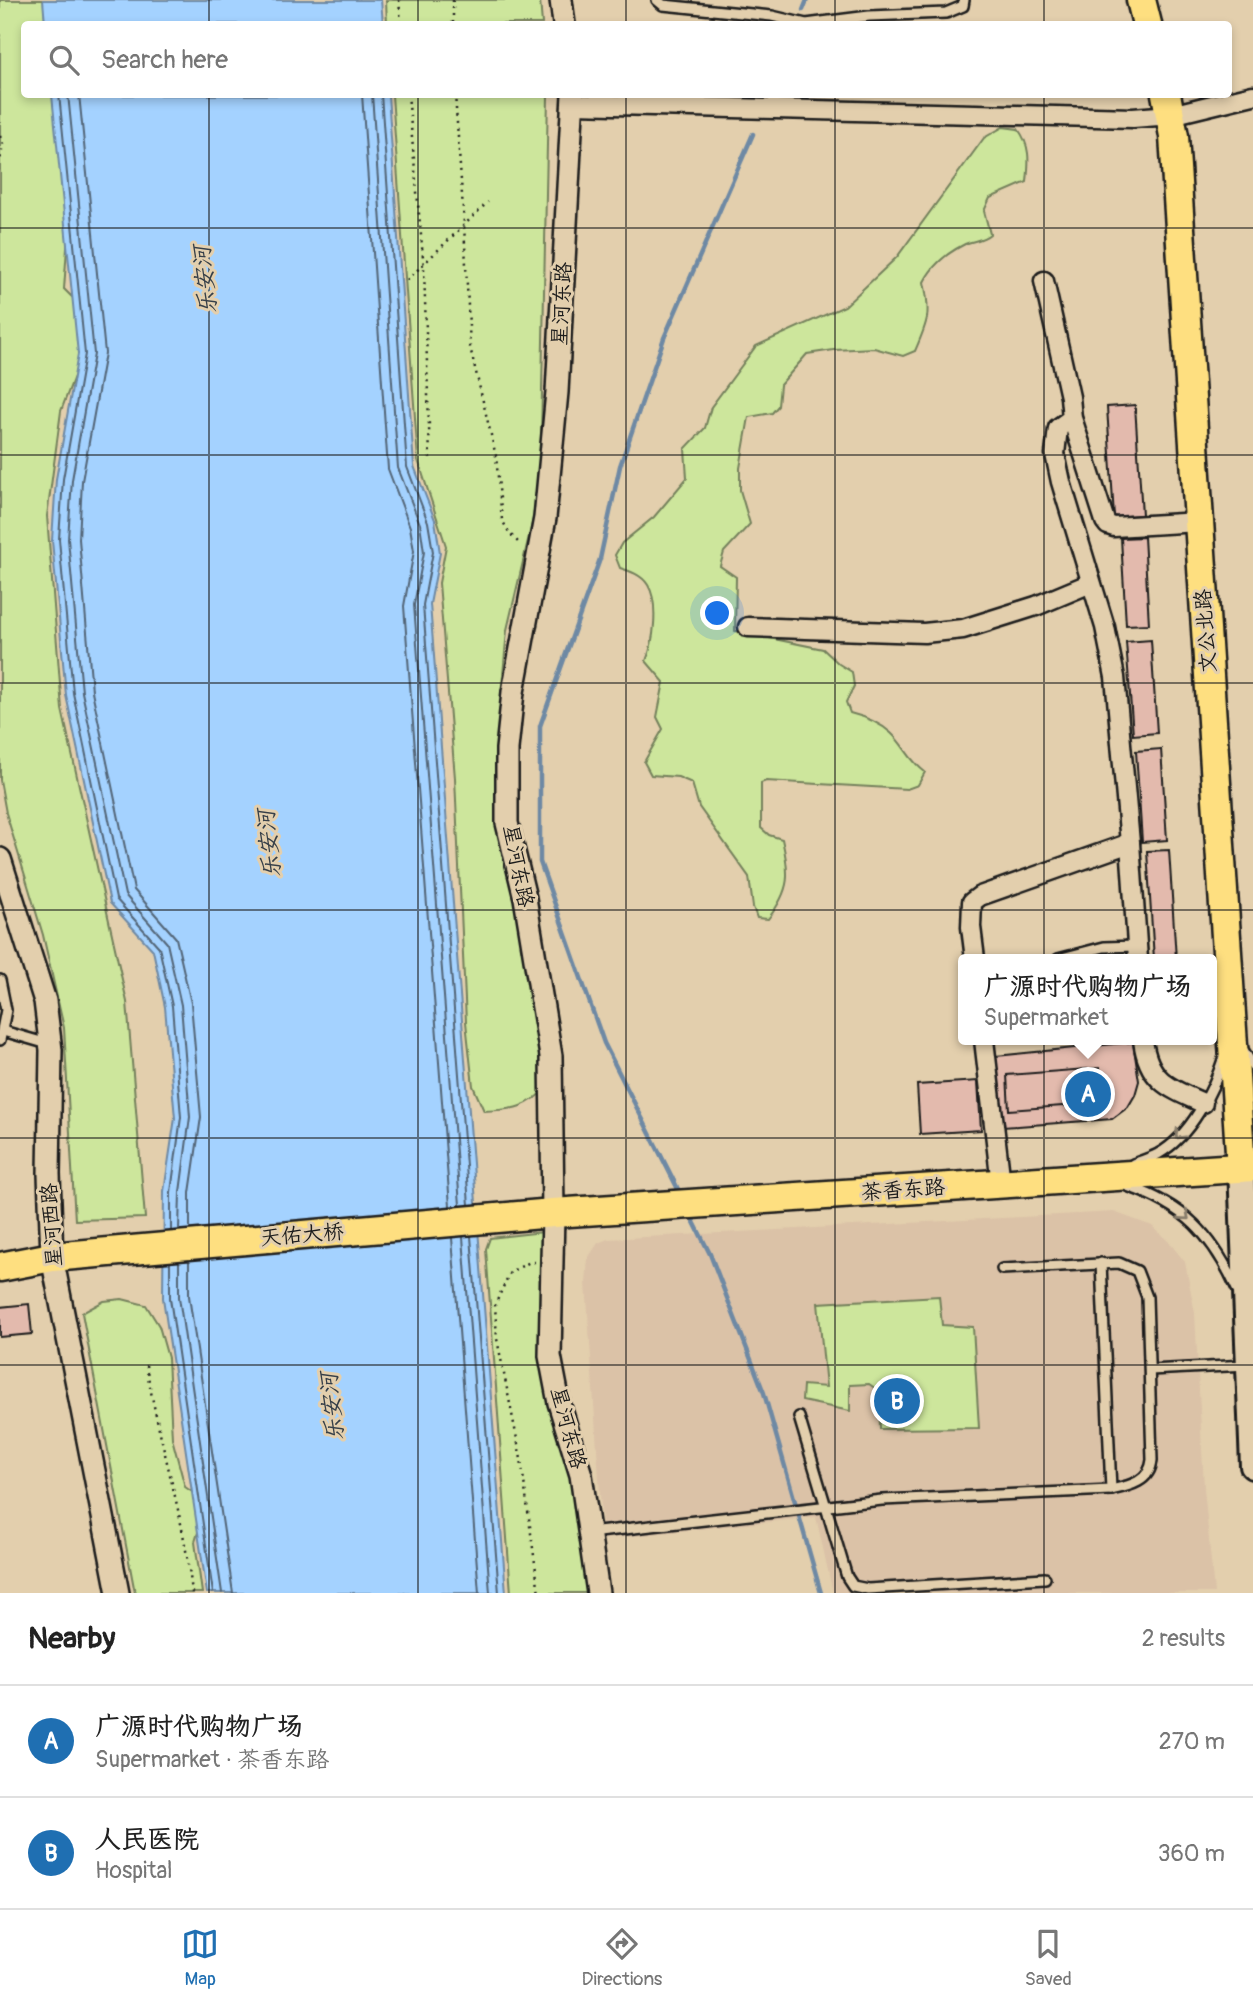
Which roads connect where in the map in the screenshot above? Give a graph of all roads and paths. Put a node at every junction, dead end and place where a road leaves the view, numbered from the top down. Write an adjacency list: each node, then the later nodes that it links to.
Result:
1 (399, 0): 7 (path)
2 (453, 0): 8 (path)
3 (561, 0): 9 (street)
4 (657, 0): 10 (lane)
5 (964, 0): 11 (lane)
6 (1140, 0): 12 (main road)
7 (401, 21)
8 (453, 21)
9 (564, 21)
10 (793, 21)
11 (830, 21)
12 (1146, 21)
13 (1253, 95): 18 (street)
14 (408, 98): 23 (path)
15 (455, 98): 22 (path)
16 (573, 99): 17 (street); 29 (street, 星河东路)
17 (773, 102): 18 (street)
18 (1169, 105): 28 (main road, 文公北路)
19 (0, 136): 20 (path)
20 (0, 161)
21 (488, 202): 22 (path)
22 (464, 224): 23 (path); 29 (path)
23 (424, 262): 24 (path); 27 (path)
24 (407, 280)
25 (1044, 281): 26 (street)
26 (1072, 418): 28 (street); 30 (street)
27 (430, 458)
28 (1199, 523): 38 (main road, 文公北路)
29 (538, 558): 48 (street, 星河东路)
30 (1091, 583): 31 (street); 32 (street)
31 (748, 627)
32 (1130, 843): 34 (street); 35 (street)
33 (0, 859): 40 (street, 星河西路)
34 (1137, 952): 36 (lane)
35 (974, 954)
36 (1077, 954)
37 (0, 980): 39 (lane)
38 (1232, 1032): 43 (lane); 44 (lane); 45 (main road, 文公北路)
39 (2, 1036): 40 (lane)
40 (50, 1044): 49 (street, 星河西路)
41 (985, 1045): 47 (street)
42 (1143, 1045): 44 (street)
43 (1253, 1066)
44 (1203, 1103): 46 (lane, one-way to 46)
45 (1247, 1168): 46 (main road, 茶香东路); 54 (main road)
46 (1102, 1177): 47 (main road, 茶香东路); 54 (lane, one-way to 54)
47 (1001, 1184): 48 (main road, 茶香东路)
48 (553, 1213): 49 (main road, 天佑大桥); 50 (street, 星河东路)
49 (52, 1257): 52 (main road, 天佑大桥); 64 (street, 星河西路)
50 (552, 1262): 62 (street, 星河东路); 66 (path)
51 (1101, 1263): 53 (lane); 57 (lane); 60 (lane)
52 (0, 1267)
53 (1002, 1269)
54 (1250, 1300): 56 (main road)
55 (146, 1365): 65 (path)
56 (1249, 1365): 57 (lane); 59 (main road)
57 (1150, 1370): 60 (lane)
58 (799, 1417): 61 (lane)
59 (1253, 1466)
60 (1111, 1490): 61 (lane)
61 (826, 1506): 62 (lane); 63 (lane)
62 (589, 1533): 67 (street, 星河东路)
63 (1045, 1578)
64 (118, 1593)
65 (192, 1593)
66 (539, 1593)
67 (598, 1593)

